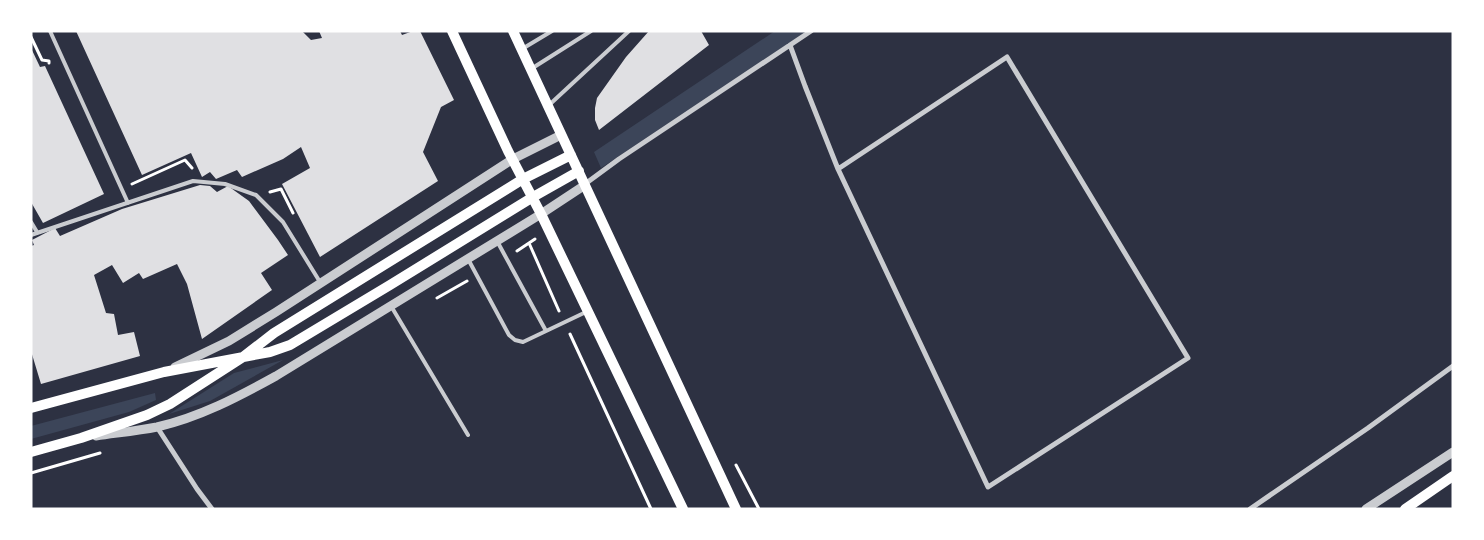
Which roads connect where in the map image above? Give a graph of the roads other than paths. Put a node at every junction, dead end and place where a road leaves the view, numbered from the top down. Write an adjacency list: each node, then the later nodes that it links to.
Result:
1 (50, 31): 20 (lane)
2 (452, 31): 14 (main road)
3 (513, 31): 9 (main road)
4 (552, 31): 9 (lane)
5 (591, 31): 10 (lane)
6 (629, 31): 11 (lane)
7 (811, 31): 8 (street)
8 (790, 45): 15 (street); 18 (street)
9 (522, 49): 10 (main road)
10 (531, 69): 11 (main road)
11 (548, 106): 12 (main road)
12 (562, 135): 13 (main road); 14 (street)
13 (571, 155): 16 (main road); 17 (main road)
14 (513, 158): 17 (main road); 27 (street)
15 (838, 169): 15 (street)
16 (578, 171): 18 (main road); 19 (main road)
17 (523, 179): 19 (main road); 31 (main road)
18 (585, 185): 21 (street); 43 (main road)
19 (533, 197): 21 (main road); 31 (main road)
20 (128, 203): 23 (lane); 27 (lane)
21 (541, 214): 25 (street); 29 (main road)
22 (31, 222): 23 (lane)
23 (37, 232): 24 (lane)
24 (31, 234)
25 (497, 241): 26 (street); 30 (lane)
26 (468, 259): 28 (street); 30 (lane)
27 (320, 282): 33 (street)
28 (390, 305): 35 (street); 36 (lane)
29 (588, 311): 30 (lane); 42 (main road)
30 (546, 331)
31 (243, 356): 33 (main road); 37 (main road)
32 (1453, 366): 44 (street)
33 (164, 372): 34 (main road)
34 (31, 408)
35 (157, 427): 37 (street); 41 (street)
36 (468, 435)
37 (81, 438): 38 (main road)
38 (31, 452)
39 (1453, 452): 45 (street)
40 (1453, 476): 46 (main road)
41 (212, 509)
42 (683, 509)
43 (736, 509)
44 (1250, 509)
45 (1366, 509)
46 (1405, 509)

